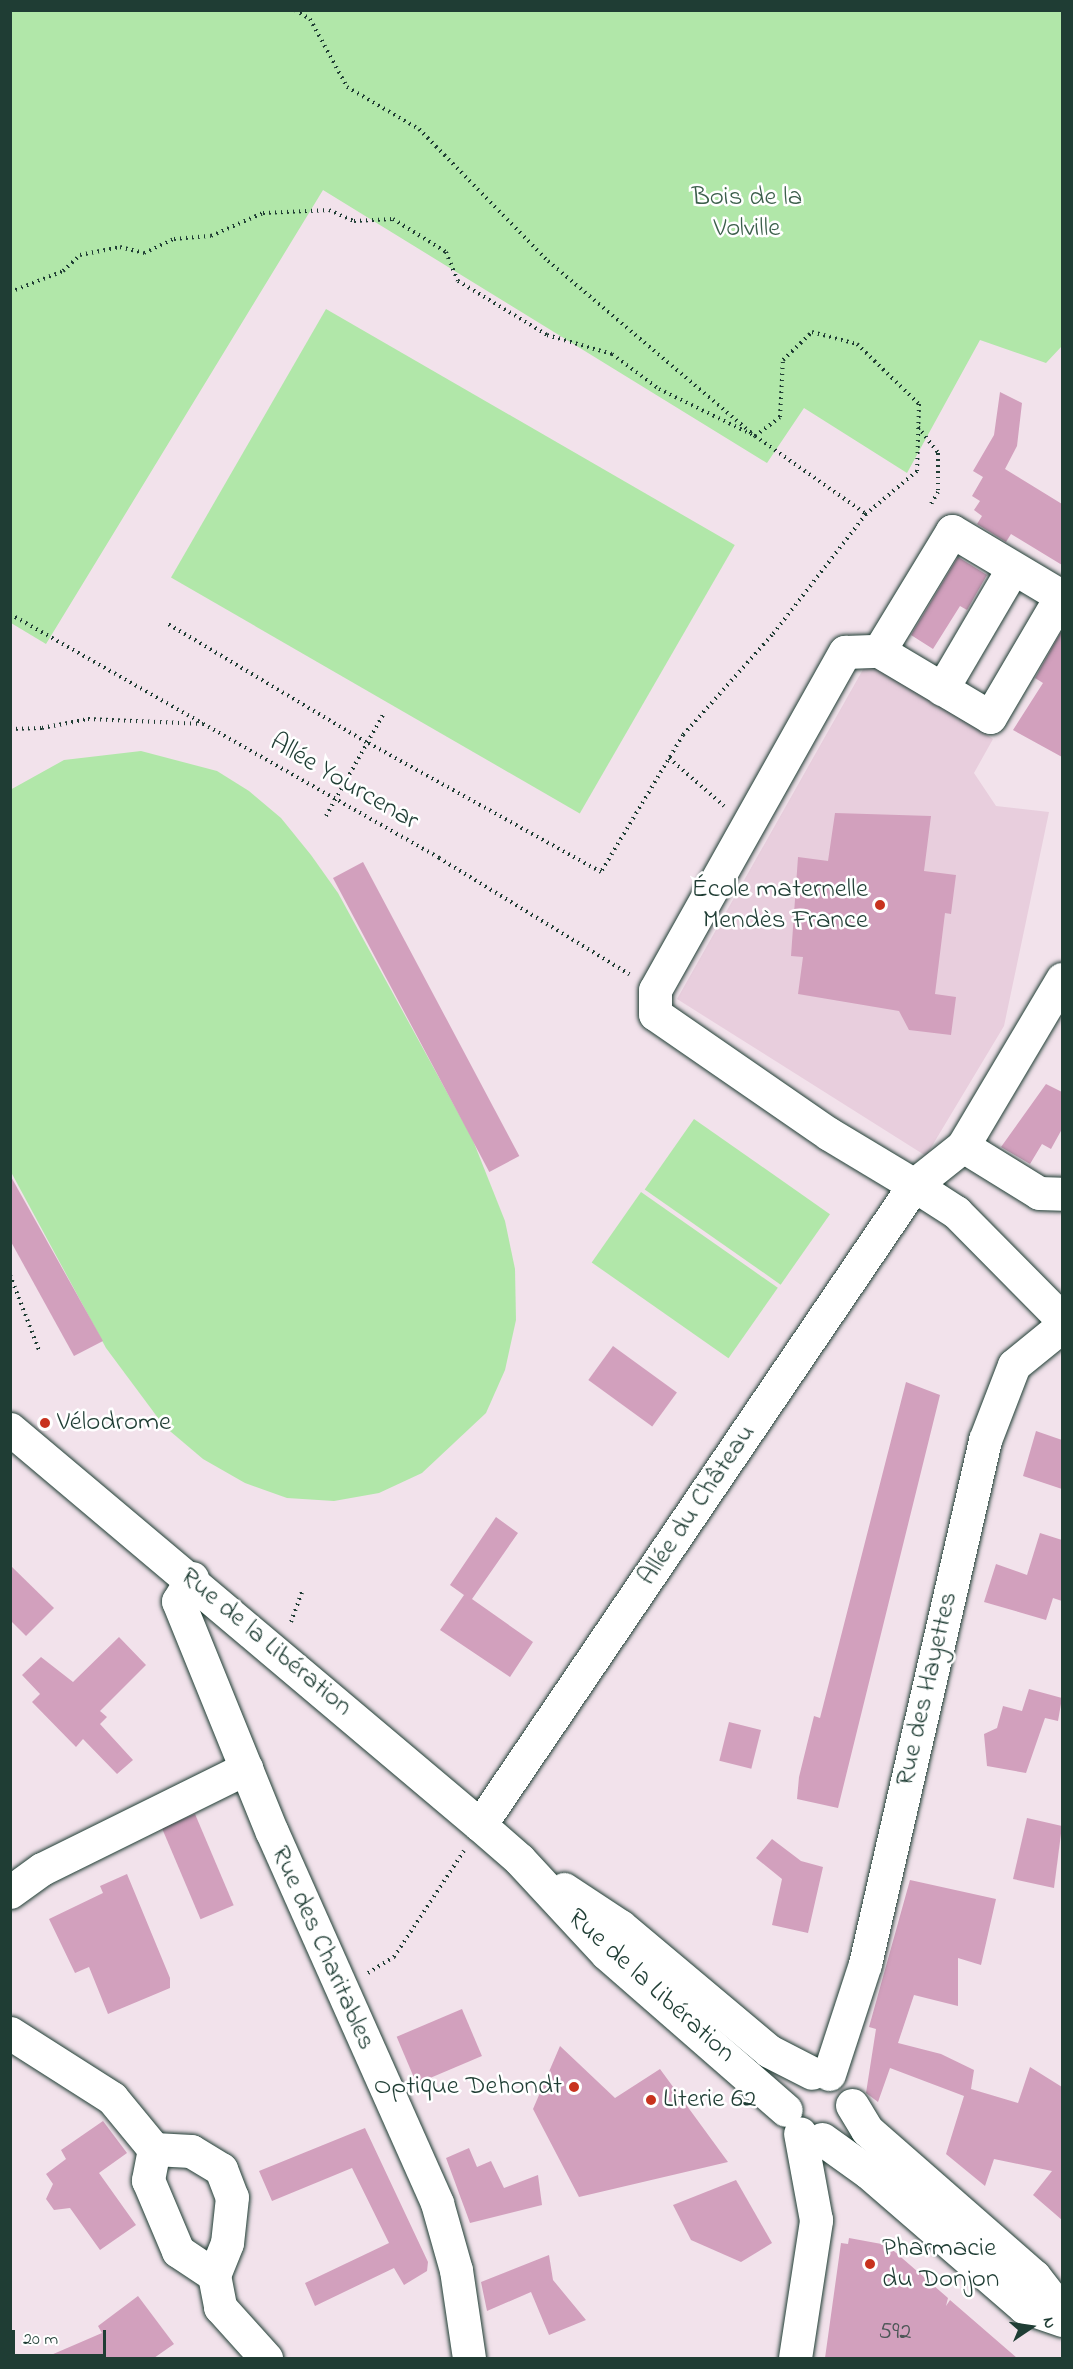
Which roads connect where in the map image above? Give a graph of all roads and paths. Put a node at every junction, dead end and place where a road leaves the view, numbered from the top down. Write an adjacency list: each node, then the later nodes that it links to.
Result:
1 (295, 10): 4 (path)
2 (10, 292): 4 (path)
3 (918, 427): 4 (path); 5 (path); 6 (path)
4 (755, 436): 6 (path)
5 (927, 512)
6 (866, 514): 16 (path)
7 (1013, 567): 10 (street); 11 (street); 11 (street)
8 (10, 614): 13 (path, Allée Yourcenar)
9 (166, 623): 15 (path)
10 (879, 651): 11 (street); 19 (street)
11 (942, 689)
12 (382, 715): 15 (path)
13 (203, 724): 14 (path); 17 (path, Allée Yourcenar)
14 (10, 729)
15 (366, 742): 16 (path); 17 (path)
16 (669, 758): 19 (path)
17 (336, 799): 18 (path); 21 (path, Allée Yourcenar)
18 (326, 816)
19 (749, 828): 21 (street)
20 (1062, 979): 22 (street, Allée du Château)
21 (655, 990): 23 (street)
22 (963, 1146): 23 (street, Allée du Château); 24 (street)
23 (914, 1185): 26 (street); 34 (street, Allée du Château)
24 (1062, 1194)
25 (10, 1275): 28 (path)
26 (1062, 1319)
27 (1062, 1326): 39 (street, Rue des Hayettes)
28 (39, 1350)
29 (10, 1429): 30 (street, Rue de la Libération)
30 (192, 1578): 33 (street, Rue des Charitables); 34 (street, Rue de la Libération)
31 (302, 1591): 32 (path)
32 (291, 1622)
33 (246, 1768): 36 (street); 37 (street, Rue des Charitables)
34 (480, 1825): 35 (street, Rue de la Libération); 37 (path)
35 (519, 1859): 39 (street, Rue de la Libération); 41 (street, Rue de la Libération)
36 (10, 1892)
37 (341, 1988): 47 (street, Rue des Charitables)
38 (10, 2033): 42 (street)
39 (820, 2074): 40 (street); 41 (street)
40 (852, 2105): 41 (street); 44 (street)
41 (803, 2127): 45 (street, Rue de la Libération); 48 (street)
42 (154, 2149): 43 (street); 43 (street)
43 (214, 2275): 46 (street)
44 (1062, 2312)
45 (1062, 2320)
46 (266, 2358)
47 (469, 2358)
48 (795, 2358)

